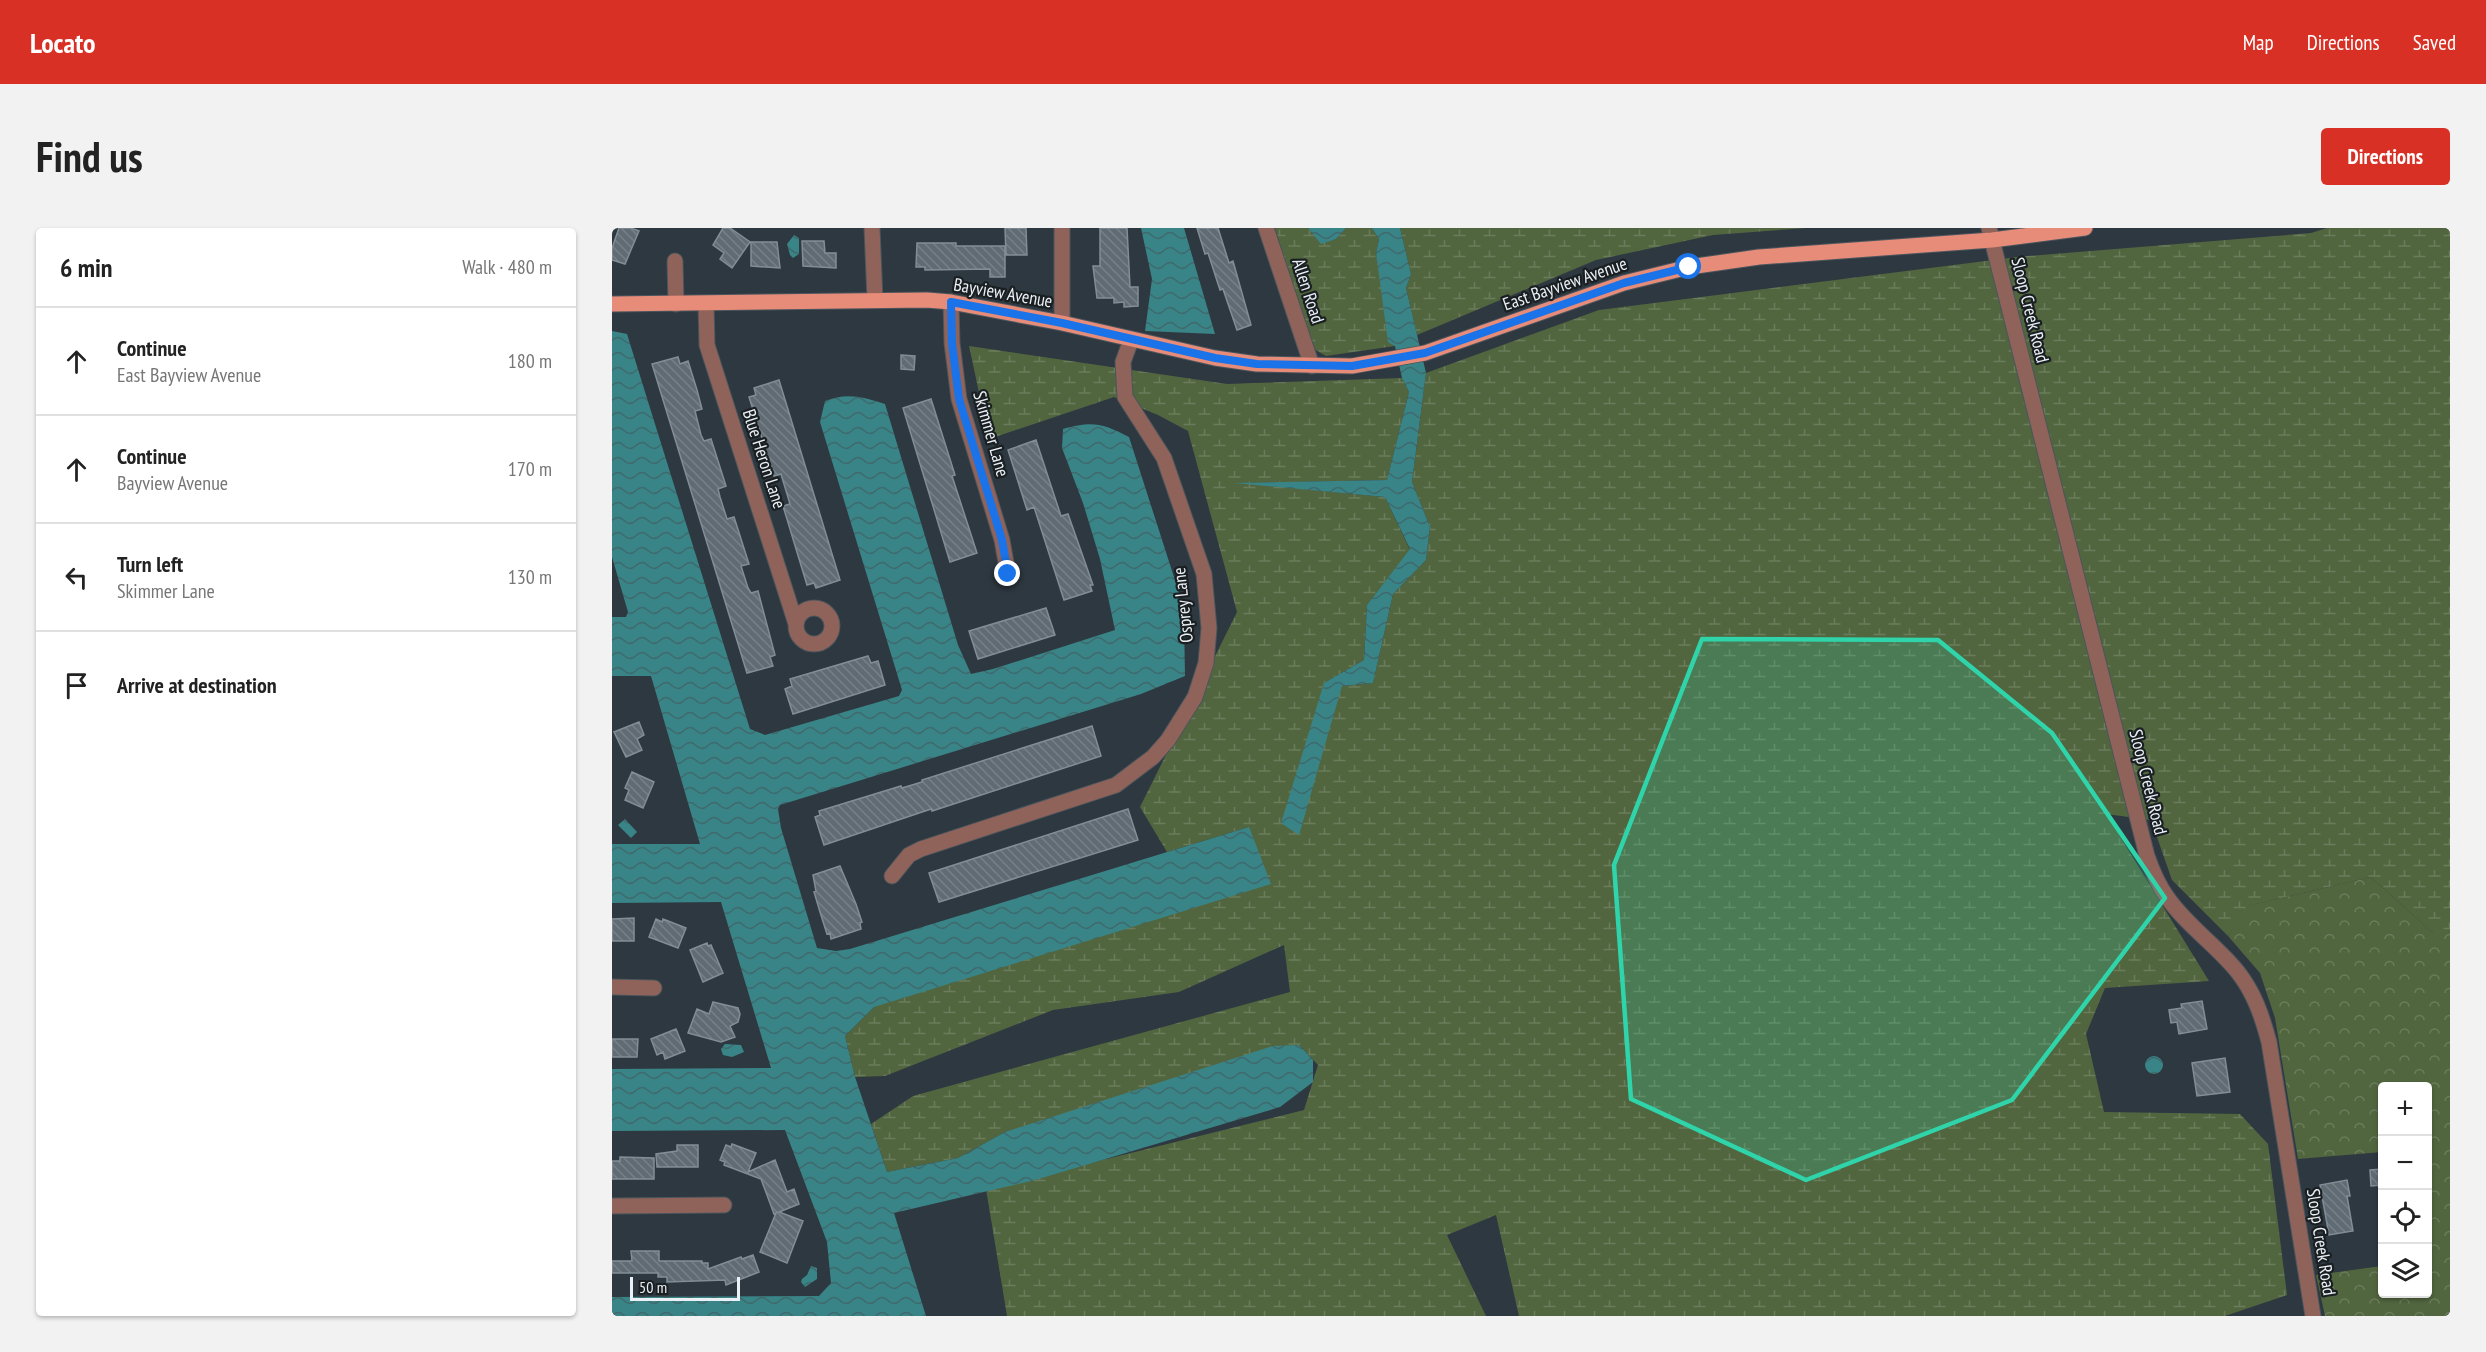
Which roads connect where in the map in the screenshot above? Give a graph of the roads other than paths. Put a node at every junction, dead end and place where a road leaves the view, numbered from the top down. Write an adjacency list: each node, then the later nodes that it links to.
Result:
1 (872, 228): 7 (street)
2 (1062, 228): 12 (street)
3 (1266, 228): 14 (street, Allen Road)
4 (2085, 228): 5 (main road, East Bayview Avenue)
5 (1990, 234): 14 (main road, East Bayview Avenue); 22 (street, Sloop Creek Road)
6 (675, 261): 10 (street)
7 (875, 300): 8 (main road, Bayview Avenue); 11 (main road, Bayview Avenue)
8 (951, 302): 12 (main road, Bayview Avenue); 15 (street, Skimmer Lane)
9 (612, 304): 10 (main road, Bayview Avenue)
10 (676, 304): 11 (main road, Bayview Avenue)
11 (706, 304): 16 (street, Blue Heron Lane)
12 (1062, 323): 13 (main road, Bayview Avenue)
13 (1131, 340): 14 (main road, Bayview Avenue); 17 (street, Osprey Lane)
14 (1312, 366)
15 (1008, 574)
16 (796, 624)
17 (892, 876)
18 (612, 987): 19 (street)
19 (654, 988)
20 (724, 1205): 21 (street)
21 (612, 1206)
22 (2313, 1316)

